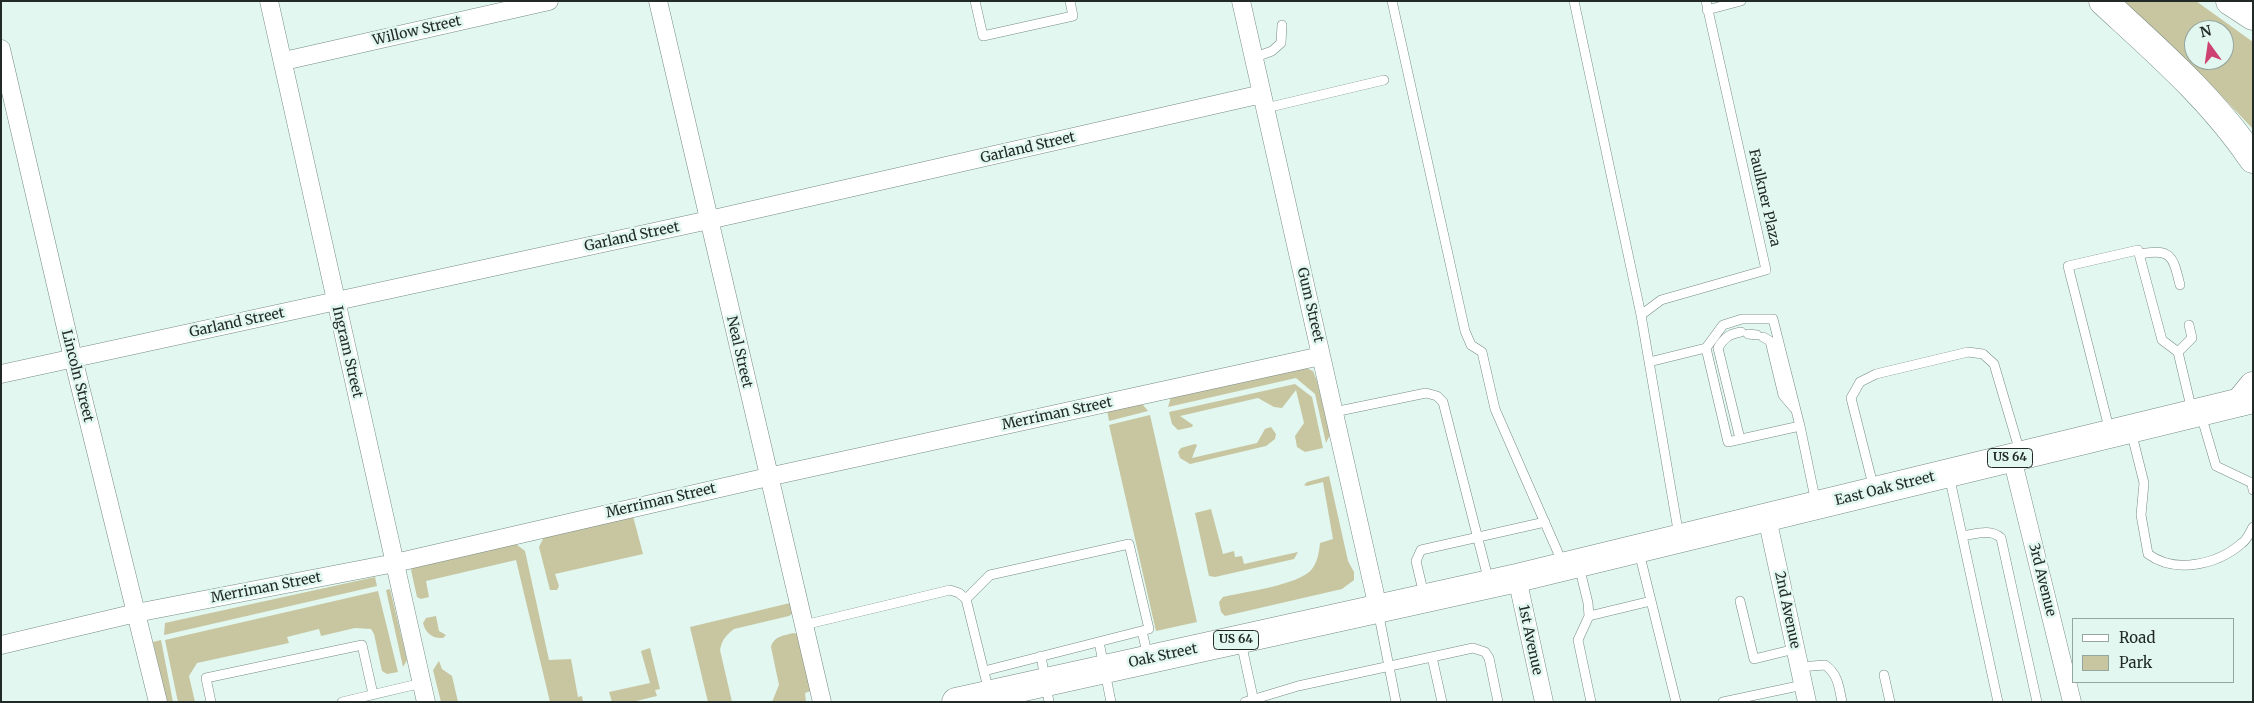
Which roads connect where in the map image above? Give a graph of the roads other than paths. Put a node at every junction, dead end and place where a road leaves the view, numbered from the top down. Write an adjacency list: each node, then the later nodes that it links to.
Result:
1 (269, 1): 17 (street, Ingram Street)
2 (549, 1): 17 (street, Willow Street)
3 (658, 1): 21 (street, Neal Street)
4 (975, 1): 5 (lane)
5 (1070, 1)
6 (1241, 1): 16 (street, Gum Street)
7 (1392, 1): 47 (lane)
8 (1574, 1): 25 (lane)
9 (1742, 1): 12 (lane)
10 (2103, 1): 20 (highway)
11 (2230, 1): 13 (highway)
12 (1706, 6): 25 (lane, Faulkner Plaza)
13 (2253, 16)
14 (1282, 25): 16 (lane)
15 (1, 49): 30 (street, Lincoln Street)
16 (1253, 58): 19 (street, Gum Street)
17 (284, 61): 24 (street, Ingram Street)
18 (1384, 80): 19 (lane)
19 (1264, 101): 21 (street, Garland Street); 29 (street, Gum Street)
20 (2253, 159)
21 (709, 220): 24 (street, Garland Street); 42 (street, Neal Street)
22 (2140, 254): 23 (lane); 28 (lane); 38 (lane)
23 (2180, 285)
24 (336, 301): 30 (street, Garland Street); 53 (street, Ingram Street)
25 (1641, 315): 31 (lane)
26 (2189, 325): 28 (lane)
27 (1706, 348): 31 (lane); 34 (lane); 39 (lane)
28 (2178, 352): 36 (lane)
29 (1321, 356): 35 (street, Gum Street); 42 (street, Merriman Street)
30 (73, 358): 32 (street, Garland Street); 62 (street, Lincoln Street)
31 (1649, 362): 51 (lane)
32 (1, 374)
33 (2248, 396): 36 (highway, East Oak Street / US 64)
34 (1796, 410): 37 (lane); 39 (lane)
35 (1334, 412): 50 (lane); 61 (street, Gum Street)
36 (2196, 412): 38 (highway, East Oak Street / US 64); 43 (lane)
37 (1800, 426): 39 (lane); 45 (lane)
38 (2120, 431): 40 (highway, East Oak Street / US 64); 48 (lane)
39 (1740, 439)
40 (2016, 457): 41 (highway, East Oak Street / US 64); 44 (lane); 101 (street, 3rd Avenue)
41 (1949, 473): 44 (highway, East Oak Street / US 64); 49 (lane)
42 (768, 477): 53 (street, Merriman Street); 64 (street, Neal Street)
43 (2253, 490)
44 (1875, 492): 45 (highway, East Oak Street / US 64)
45 (1817, 506): 46 (highway, East Oak Street / US 64)
46 (1766, 518): 51 (highway, East Oak Street / US 64); 69 (street, 2nd Avenue)
47 (1545, 522): 50 (lane); 54 (lane)
48 (2253, 527)
49 (1962, 536): 99 (lane); 100 (lane)
50 (1478, 537): 56 (lane); 57 (lane)
51 (1680, 539): 52 (highway, East Oak Street / US 64)
52 (1638, 549): 54 (highway, East Oak Street / US 64); 59 (lane)
53 (394, 563): 62 (street, Merriman Street); 77 (street, Ingram Street)
54 (1571, 564): 55 (highway, East Oak Street / US 64); 63 (lane)
55 (1517, 578): 56 (highway, Oak Street / US 64); 93 (street, 1st Avenue)
56 (1489, 584): 57 (highway, Oak Street / US 64)
57 (1425, 598): 61 (highway, Oak Street / US 64)
58 (966, 600): 64 (lane); 65 (lane); 78 (lane)
59 (1651, 601): 63 (lane); 95 (lane)
60 (1740, 601): 69 (lane)
61 (1378, 608): 66 (highway, Oak Street / US 64); 72 (lane)
62 (136, 613): 68 (street, Merriman Street); 83 (street, Lincoln Street)
63 (1589, 616): 94 (lane)
64 (804, 625): 87 (street, Neal Street)
65 (1142, 631): 67 (lane); 71 (lane)
66 (1241, 639): 71 (highway, Oak Street / US 64); 82 (lane)
67 (1099, 642): 74 (lane); 76 (lane)
68 (1, 645)
69 (1795, 649): 73 (street, 2nd Avenue)
70 (1432, 657): 72 (lane); 91 (lane); 92 (lane)
71 (1148, 659): 74 (highway, Oak Street / US 64)
72 (1388, 666): 82 (lane); 90 (lane)
73 (1799, 667): 79 (street, 2nd Avenue); 97 (lane)
74 (1104, 669): 76 (highway, Oak Street / US 64); 89 (lane)
75 (1884, 675): 98 (lane)
76 (1045, 680): 78 (highway, Oak Street / US 64)
77 (422, 683): 80 (lane); 86 (street, Ingram Street)
78 (988, 689): 88 (highway, Oak Street / US 64)
79 (1805, 693): 81 (lane)
80 (373, 694): 84 (lane); 85 (lane)
81 (1762, 698): 96 (lane)
82 (1251, 701)
83 (158, 702)
84 (212, 702)
85 (342, 702)
86 (426, 702)
87 (822, 702)
88 (956, 702)
89 (1111, 702)
90 (1396, 702)
91 (1442, 702)
92 (1498, 702)
93 (1544, 702)
94 (1591, 702)
95 (1676, 702)
96 (1723, 702)
97 (1842, 702)
98 (1890, 702)
99 (1998, 702)
100 (2037, 702)
101 (2072, 702)

